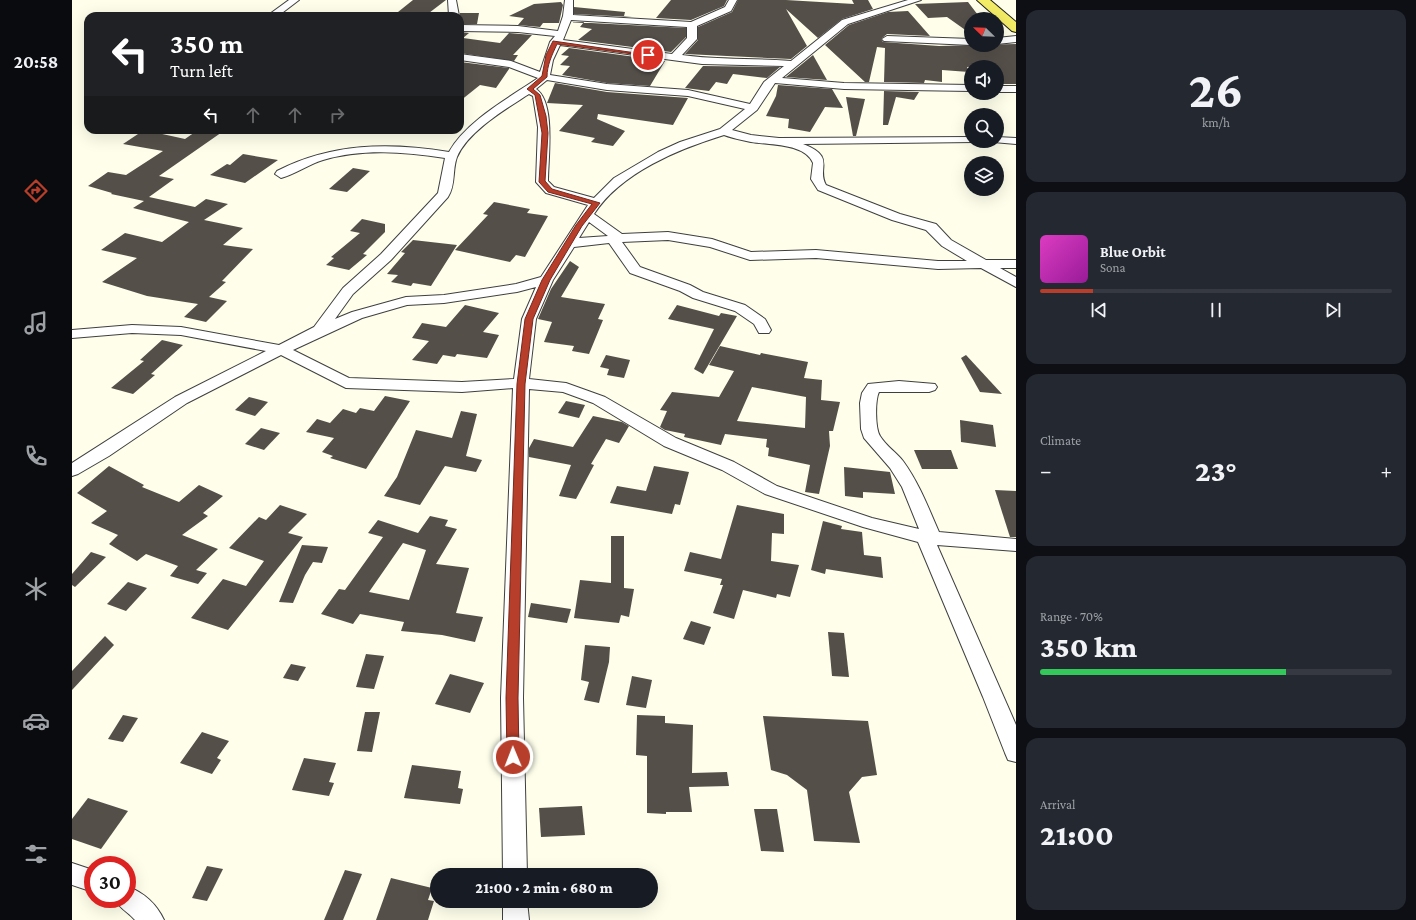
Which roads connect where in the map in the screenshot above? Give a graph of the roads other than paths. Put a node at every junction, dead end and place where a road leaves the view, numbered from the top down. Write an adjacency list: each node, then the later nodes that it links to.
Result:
1 (295, 0): 8 (street)
2 (452, 0): 9 (street)
3 (559, 0): 4 (street)
4 (569, 0): 10 (street)
5 (733, 0): 11 (street)
6 (917, 0): 21 (street)
7 (983, 0): 13 (main road)
8 (278, 12)
9 (454, 12)
10 (568, 16): 11 (street); 14 (street)
11 (692, 26): 20 (street)
12 (464, 28): 14 (street)
13 (1016, 28)
14 (558, 38): 20 (street); 22 (street)
15 (887, 39): 18 (street)
16 (1016, 39): 17 (street)
17 (1004, 40)
18 (964, 42)
19 (464, 58): 22 (street)
20 (674, 58): 21 (street)
21 (794, 64): 23 (street)
22 (545, 77): 25 (street); 28 (street)
23 (773, 80): 24 (street); 28 (street)
24 (964, 88)
25 (529, 89): 34 (street); 36 (street)
26 (1004, 89): 27 (street)
27 (1016, 89)
28 (753, 108): 29 (street)
29 (724, 130): 30 (street); 36 (street)
30 (779, 140): 31 (street); 40 (street)
31 (964, 140)
32 (1004, 140): 33 (street)
33 (1016, 140)
34 (452, 156): 35 (street); 44 (street)
35 (281, 174)
36 (592, 208): 37 (street); 38 (street)
37 (616, 239): 38 (street); 40 (street); 43 (street)
38 (569, 243): 41 (street)
39 (1016, 264): 40 (street)
40 (986, 265): 42 (street)
41 (546, 280): 44 (street); 47 (street)
42 (1016, 283)
43 (764, 330)
44 (318, 331): 46 (street)
45 (72, 334): 46 (street)
46 (282, 350): 47 (street); 49 (street)
47 (521, 384): 50 (street); 53 (street)
48 (929, 387): 50 (street)
49 (72, 470)
50 (928, 538): 51 (street); 52 (street)
51 (1016, 545)
52 (1016, 753)
53 (515, 868)
54 (72, 874): 55 (street)
55 (84, 878)
56 (136, 903): 58 (street)
57 (515, 908): 59 (street)
58 (151, 920)
59 (516, 920)

